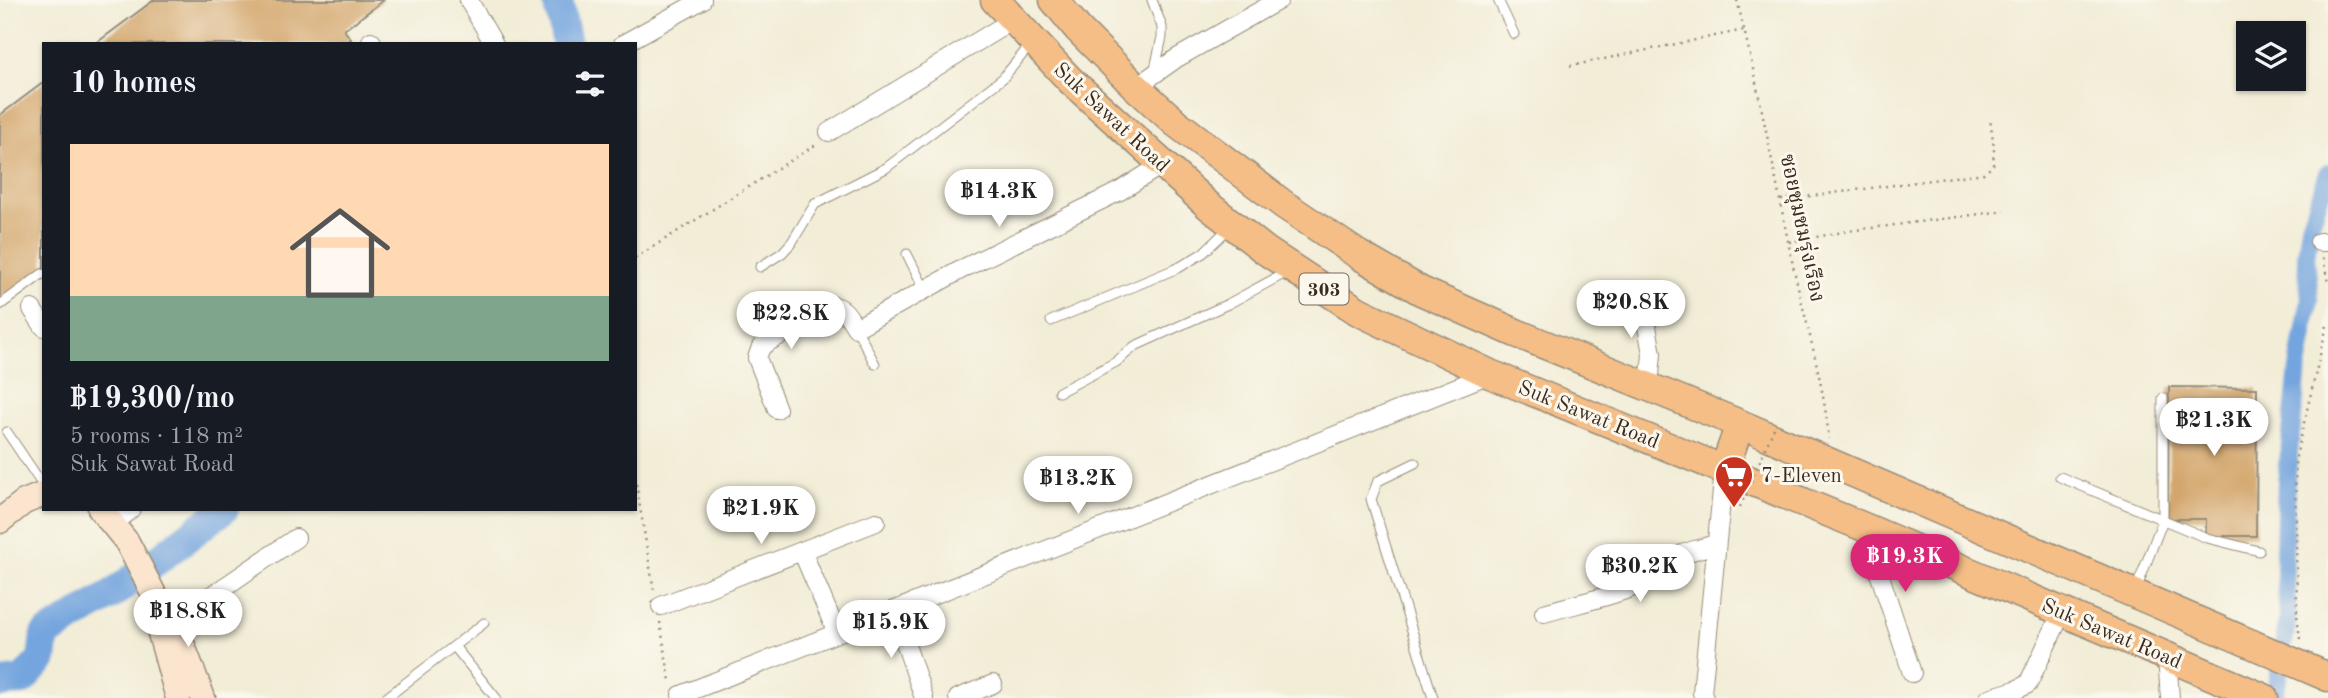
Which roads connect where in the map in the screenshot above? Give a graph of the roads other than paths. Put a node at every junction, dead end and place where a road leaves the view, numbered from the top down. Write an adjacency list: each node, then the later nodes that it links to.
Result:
1 (702, 0): 11 (street)
2 (1054, 0): 12 (main road, Suk Sawat Road / 303)
3 (1152, 0): 12 (lane)
4 (1279, 0): 12 (street)
5 (1498, 0): 8 (lane)
6 (469, 1): 10 (street)
7 (1004, 10): 9 (main road, Suk Sawat Road / 303); 13 (street)
8 (1514, 34)
9 (1033, 41): 14 (main road, Suk Sawat Road / 303); 17 (lane)
10 (493, 42)
11 (627, 42)
12 (1145, 81): 29 (main road, Suk Sawat Road / 303)
13 (830, 132)
14 (1163, 163): 15 (main road, Suk Sawat Road / 303); 20 (street)
15 (1233, 225): 18 (main road, Suk Sawat Road / 303); 24 (lane)
16 (907, 254): 20 (lane)
17 (760, 267)
18 (1294, 269): 28 (main road, Suk Sawat Road / 303); 30 (lane)
19 (42, 274): 22 (lane)
20 (925, 289): 26 (street)
21 (1641, 293): 29 (street)
22 (0, 305)
23 (32, 309): 25 (street)
24 (1051, 321)
25 (42, 324)
26 (856, 328): 27 (lane); 32 (street)
27 (875, 364)
28 (1490, 374): 36 (main road, Suk Sawat Road / 303); 51 (street)
29 (1649, 386): 33 (main road, Suk Sawat Road / 303)
30 (1059, 392)
31 (2163, 398): 41 (lane)
32 (777, 409)
33 (1740, 424): 36 (main road); 49 (main road, Suk Sawat Road / 303)
34 (7, 432): 38 (lane)
35 (1415, 463): 71 (lane)
36 (1724, 470): 44 (main road, Suk Sawat Road / 303); 46 (street)
37 (2060, 477): 41 (lane)
38 (42, 483)
39 (42, 495): 40 (main road)
40 (1, 517)
41 (2163, 520): 48 (lane); 49 (lane)
42 (118, 521): 54 (main road)
43 (876, 522): 47 (street)
44 (1864, 527): 52 (main road, Suk Sawat Road / 303); 60 (street)
45 (296, 538): 54 (street)
46 (1715, 544): 53 (street); 64 (street)
47 (802, 551): 50 (street); 56 (street)
48 (2259, 551)
49 (2134, 593): 59 (main road, Suk Sawat Road / 303)
50 (659, 608)
51 (894, 610): 56 (street); 69 (street)
52 (2062, 612): 58 (main road, Suk Sawat Road / 303); 72 (street)
53 (1544, 613)
54 (163, 617): 65 (main road); 66 (main road)
55 (484, 623): 57 (lane)
56 (837, 633): 62 (street)
57 (454, 646): 67 (lane); 68 (lane)
58 (2167, 657): 63 (main road, Suk Sawat Road / 303); 73 (street)
59 (2312, 663)
60 (1912, 673)
61 (993, 684): 70 (street)
62 (675, 690)
63 (2255, 694)
64 (1698, 696)
65 (178, 698)
66 (203, 698)
67 (386, 698)
68 (496, 698)
69 (924, 698)
70 (958, 698)
71 (1433, 698)
72 (1989, 698)
73 (2170, 698)

